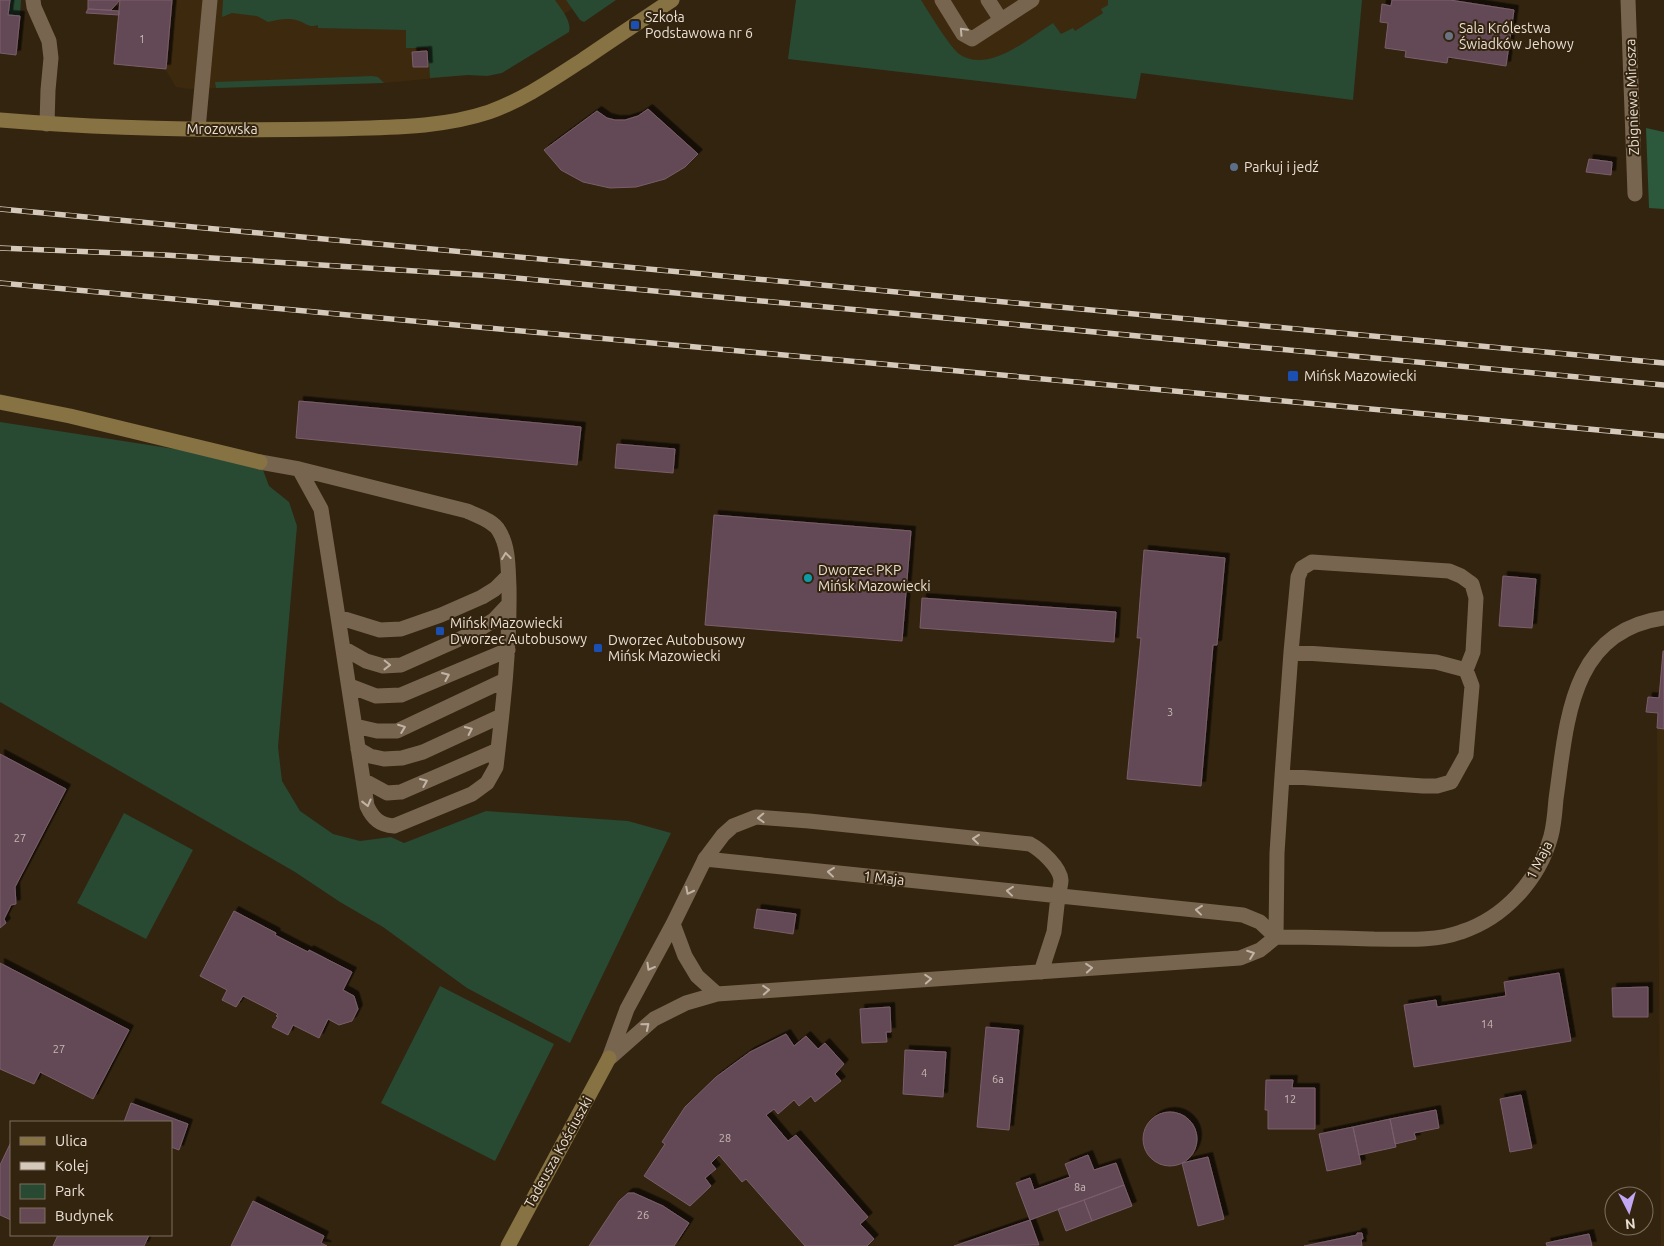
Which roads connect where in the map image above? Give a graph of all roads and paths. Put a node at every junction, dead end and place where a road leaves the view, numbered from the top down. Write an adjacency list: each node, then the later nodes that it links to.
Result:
1 (33, 0): 10 (street)
2 (210, 0): 11 (street)
3 (672, 0): 11 (street, Mrozowska)
4 (942, 0): 8 (street, one-way to 4)
5 (988, 0): 8 (street)
6 (1032, 0): 8 (street)
7 (1628, 0): 12 (street, Zbigniewa Mirosza)
8 (1001, 20)
9 (0, 120): 10 (street, Mrozowska)
10 (47, 124): 11 (street, Mrozowska)
11 (198, 129)
12 (1636, 194)
13 (0, 402): 14 (street)
14 (299, 468): 15 (street, one-way to 14); 17 (street)
15 (508, 576): 16 (street); 17 (street)
16 (509, 604): 19 (street, one-way to 16); 20 (street)
17 (338, 617): 19 (street)
18 (1664, 618): 34 (street, 1 Maja)
19 (343, 648): 24 (street)
20 (508, 650): 23 (street); 24 (street, one-way to 20)
21 (1291, 652): 22 (street); 22 (street); 29 (street)
22 (1466, 670): 29 (street)
23 (505, 680): 25 (street); 26 (street, one-way to 23)
24 (350, 686): 26 (street)
25 (501, 716): 27 (street, one-way to 25); 28 (street)
26 (355, 726): 27 (street)
27 (358, 749): 30 (street)
28 (498, 750): 30 (street, one-way to 28); 30 (street, one-way to 28)
29 (1282, 776): 34 (street)
30 (363, 780)
31 (705, 859): 32 (street, 1 Maja, one-way to 31); 32 (street, one-way to 31); 33 (street, one-way to 33)
32 (1058, 896): 34 (street, 1 Maja, one-way to 32); 35 (street)
33 (673, 924): 36 (street); 37 (street, one-way to 37)
34 (1276, 937): 35 (street, one-way to 34)
35 (1040, 972): 36 (street, one-way to 35)
36 (717, 994): 37 (street, one-way to 36)
37 (609, 1058): 38 (street, Tadeusza Kościuszki)
38 (508, 1246)

